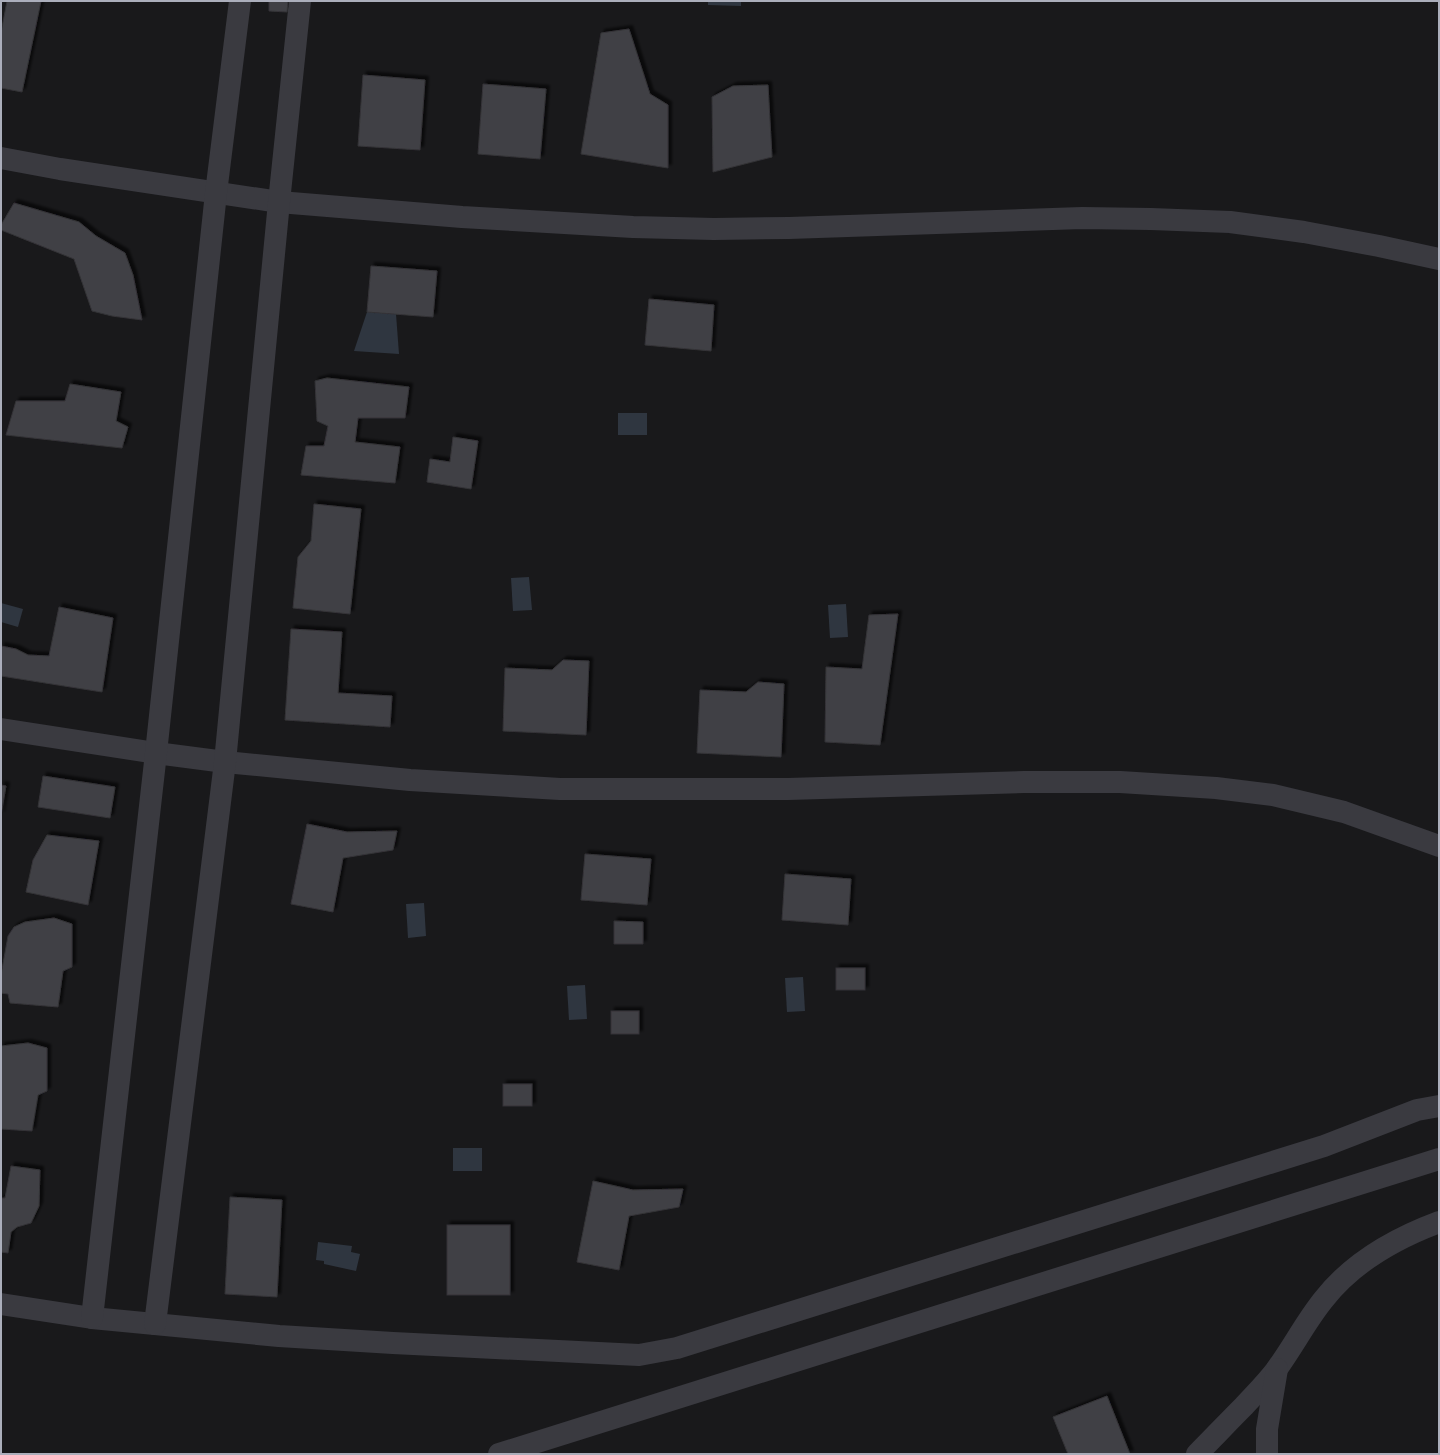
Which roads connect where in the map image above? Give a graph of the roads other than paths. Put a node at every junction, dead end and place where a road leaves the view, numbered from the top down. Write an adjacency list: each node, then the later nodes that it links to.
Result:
1 (240, 1): 4 (street)
2 (300, 1): 5 (street)
3 (1, 158): 4 (street)
4 (216, 193): 5 (street); 8 (street)
5 (279, 202): 6 (street); 9 (street)
6 (1439, 259)
7 (1, 729): 8 (street)
8 (156, 753): 9 (street); 15 (street)
9 (225, 762): 10 (street); 16 (street)
10 (1439, 846)
11 (1439, 1106): 16 (street)
12 (1439, 1159): 18 (street)
13 (1439, 1222): 17 (street)
14 (1, 1304): 15 (street)
15 (92, 1318): 16 (street)
16 (155, 1324)
17 (1277, 1369): 19 (street); 20 (street)
18 (500, 1454)
19 (1197, 1454)
20 (1267, 1454)

